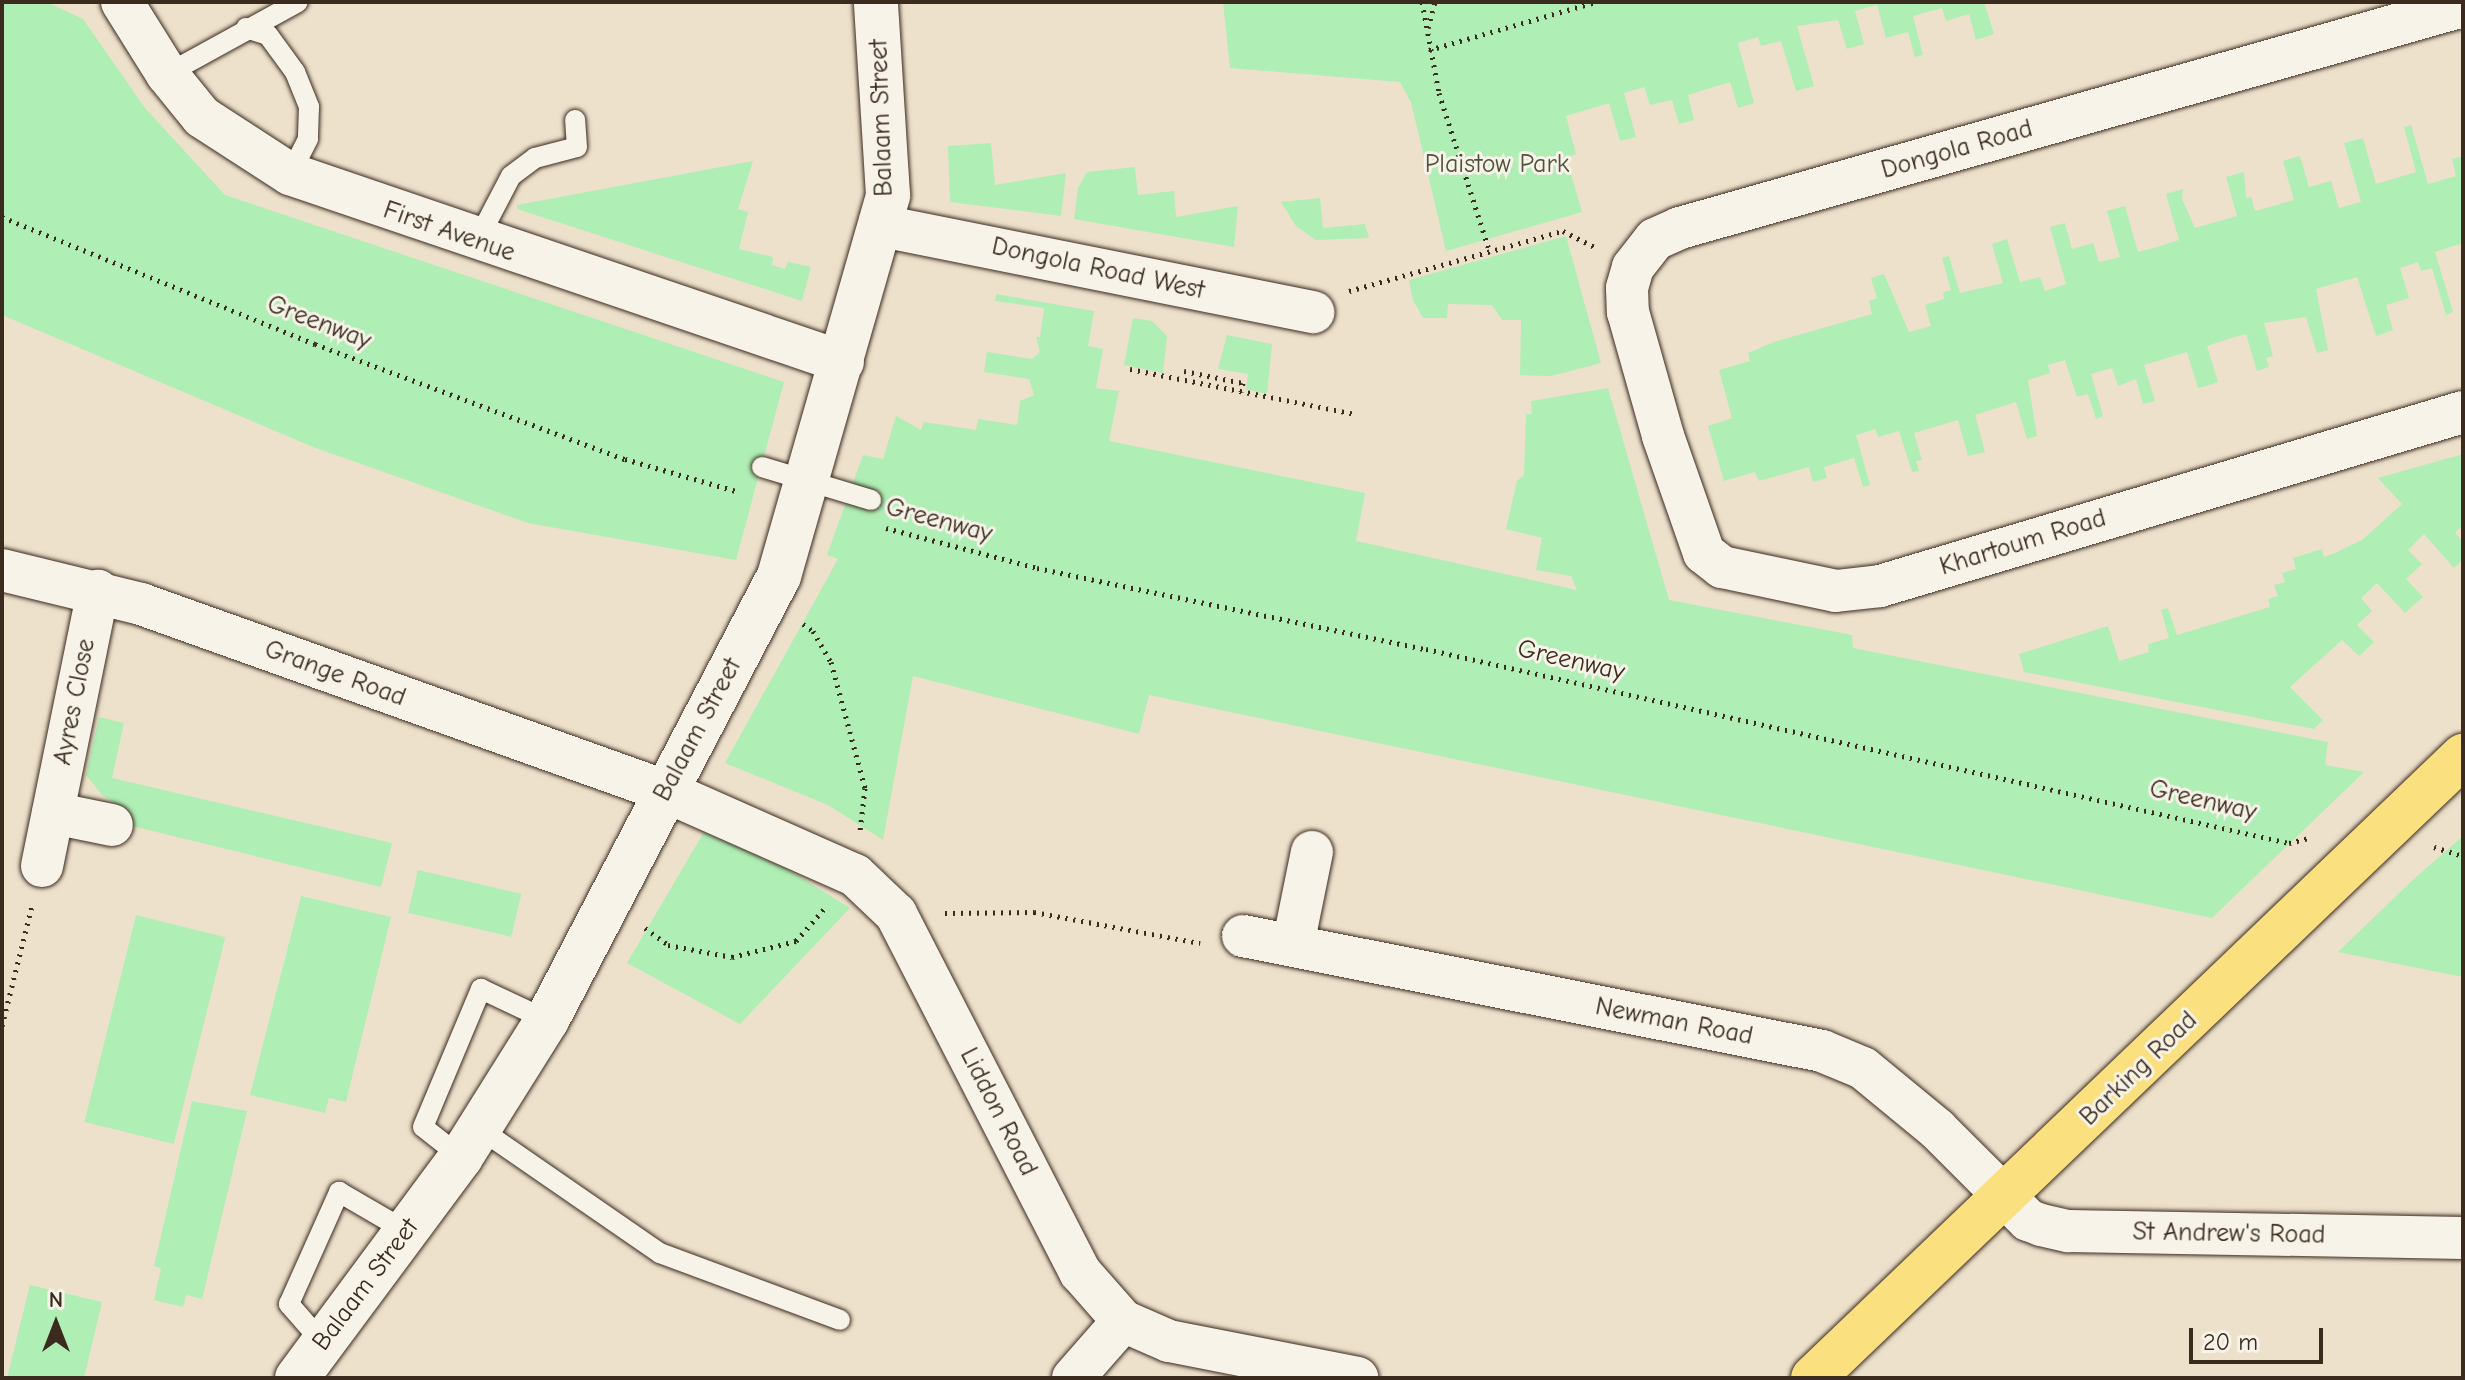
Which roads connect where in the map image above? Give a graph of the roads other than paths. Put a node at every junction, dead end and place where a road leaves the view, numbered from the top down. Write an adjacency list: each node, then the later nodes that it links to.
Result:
1 (122, 2): 6 (street, First Avenue)
2 (298, 2): 5 (lane)
3 (876, 2): 9 (main road, Balaam Street)
4 (2463, 6): 14 (street, Dongola Road)
5 (246, 28): 6 (lane); 8 (lane)
6 (167, 74): 8 (street, First Avenue)
7 (575, 120): 10 (lane)
8 (290, 174): 10 (street, First Avenue)
9 (882, 226): 11 (street, Dongola Road West); 12 (main road, Balaam Street)
10 (477, 241): 12 (street, First Avenue)
11 (1314, 312)
12 (843, 362): 16 (main road, Balaam Street)
13 (2463, 412): 14 (street, Khartoum Road)
14 (1663, 436)
15 (762, 467): 16 (lane)
16 (809, 481): 17 (lane); 21 (main road, Balaam Street)
17 (871, 500)
18 (2, 570): 19 (street, Grange Road)
19 (98, 591): 21 (street, Grange Road); 22 (street, Ayres Close)
20 (2463, 756): 30 (main road, Barking Road)
21 (665, 791): 28 (main road, Balaam Street); 34 (street, Liddon Road)
22 (53, 813): 23 (street); 25 (street, Ayres Close)
23 (112, 825)
24 (1312, 852): 27 (street)
25 (42, 866)
26 (1243, 936): 27 (street, Newman Road)
27 (1293, 945): 30 (street, Newman Road)
28 (547, 1020): 29 (main road, Balaam Street); 29 (lane)
29 (470, 1143): 31 (main road, Balaam Street); 33 (lane)
30 (2007, 1198): 32 (street, St Andrew's Road); 39 (main road, Barking Road)
31 (406, 1231): 35 (main road, Balaam Street); 35 (lane)
32 (2463, 1238)
33 (840, 1320)
34 (1123, 1321): 37 (street); 38 (street, Liddon Road)
35 (323, 1343): 36 (main road, Balaam Street)
36 (297, 1378)
37 (1073, 1378)
38 (1357, 1378)
39 (1813, 1378)

